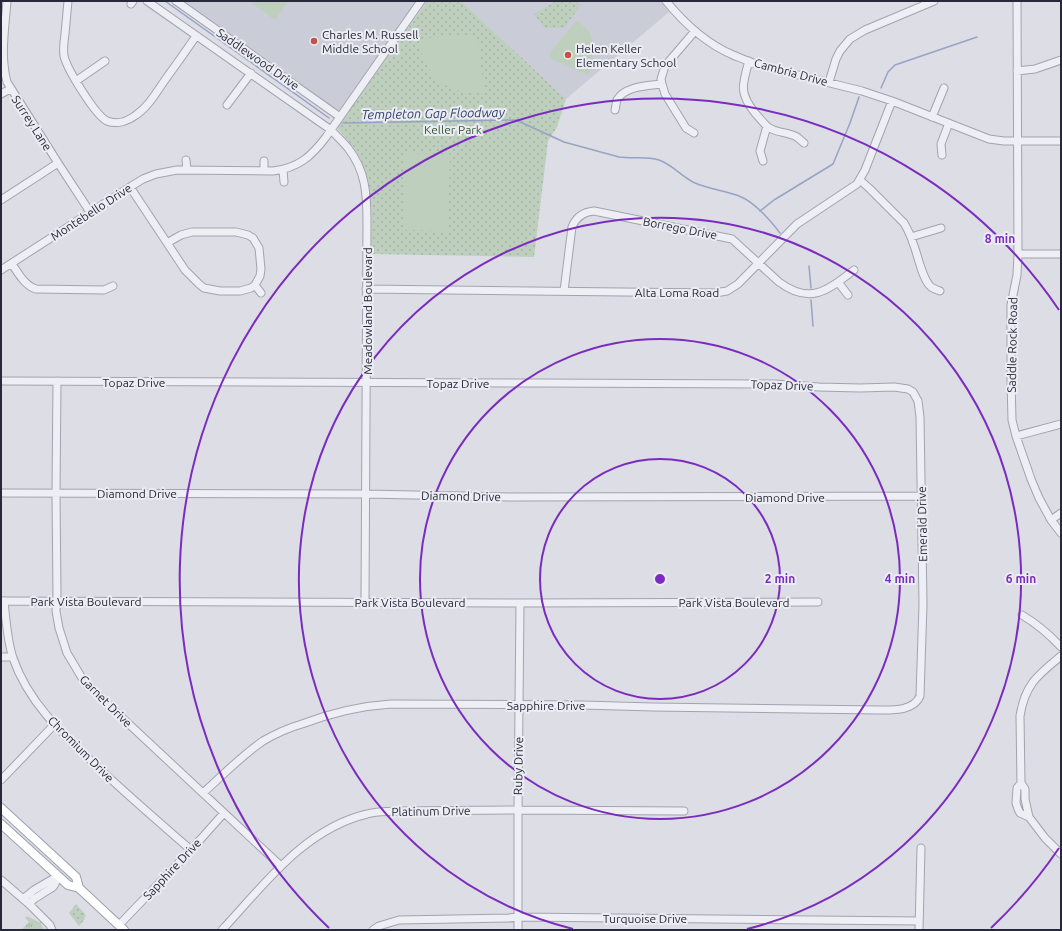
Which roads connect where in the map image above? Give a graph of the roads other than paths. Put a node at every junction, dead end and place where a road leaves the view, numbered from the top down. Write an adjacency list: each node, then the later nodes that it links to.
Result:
1 (7, 1): 20 (street, Surrey Lane)
2 (68, 1): 16 (street)
3 (147, 1): 10 (street, Meadowland Boulevard)
4 (176, 1): 25 (street, Saddlewood Drive)
5 (421, 1): 25 (street, Montebello Drive)
6 (666, 1): 9 (street, Cambria Drive)
7 (934, 1): 17 (street)
8 (1017, 1): 14 (street, Saddle Rock Road)
9 (695, 31): 13 (street, Cambria Drive); 18 (street)
10 (196, 36): 15 (street, Meadowland Boulevard); 16 (street)
11 (1061, 60): 14 (street)
12 (105, 61): 16 (street)
13 (749, 61): 17 (street, Cambria Drive); 28 (street)
14 (1017, 71): 31 (street, Saddle Rock Road)
15 (251, 73): 23 (street); 29 (street, Meadowland Boulevard)
16 (76, 81)
17 (830, 82): 22 (street, Cambria Drive)
18 (662, 84): 24 (street); 30 (street)
19 (944, 88): 26 (street)
20 (10, 89): 21 (street); 38 (street, Surrey Lane)
21 (1, 94)
22 (892, 101): 26 (street, Cambria Drive); 42 (street, Alta Loma Road)
23 (227, 105)
24 (616, 110)
25 (340, 117): 29 (street, Montebello Drive)
26 (932, 117): 27 (street, Cambria Drive)
27 (949, 123): 31 (street, Cambria Drive); 34 (street)
28 (767, 126): 33 (street); 37 (street)
29 (331, 130): 40 (street, Montebello Drive); 61 (street, Meadowland Boulevard)
30 (694, 133)
31 (1018, 141): 32 (street, Cambria Drive); 50 (street, Saddle Rock Road)
32 (1061, 141)
33 (804, 143)
34 (942, 155)
35 (186, 160): 39 (street)
36 (264, 161): 41 (street)
37 (763, 161)
38 (58, 163): 45 (street); 46 (street, Surrey Lane)
39 (187, 170): 41 (street, Montebello Drive); 44 (street, Montebello Drive)
40 (283, 170): 41 (street, Montebello Drive); 43 (street)
41 (264, 171)
42 (860, 180): 48 (street); 53 (street, Alta Loma Road)
43 (284, 182)
44 (130, 187): 46 (street, Montebello Drive); 49 (street)
45 (1, 200)
46 (90, 212): 52 (street, Montebello Drive)
47 (941, 228): 48 (street)
48 (911, 237): 63 (street)
49 (167, 243): 56 (street); 58 (street)
50 (1018, 254): 51 (street); 71 (street, Saddle Rock Road)
51 (1061, 254)
52 (12, 264): 54 (street, Montebello Drive); 59 (street)
53 (758, 264): 57 (street, Borrego Drive); 62 (street, Alta Loma Road); 62 (street, Borrego Drive)
54 (1, 270)
55 (854, 270): 57 (street, Borrego Drive)
56 (195, 281): 58 (street); 60 (street)
57 (838, 282): 65 (street)
58 (255, 285): 64 (street)
59 (113, 286)
60 (189, 287)
61 (366, 289): 62 (street, Alta Loma Road); 68 (street, Meadowland Boulevard)
62 (564, 291)
63 (940, 291)
64 (261, 293)
65 (848, 295)
66 (57, 381): 67 (street, Topaz Drive); 68 (street, Topaz Drive); 73 (street, Garnet Drive)
67 (1, 382)
68 (366, 382): 69 (street, Topaz Drive); 74 (street, Meadowland Boulevard)
69 (913, 392): 75 (street, Emerald Drive)
70 (1061, 424): 71 (street)
71 (1016, 436): 77 (street, Saddle Rock Road)
72 (1, 493): 73 (street, Diamond Drive)
73 (56, 493): 74 (street, Diamond Drive); 80 (street, Garnet Drive)
74 (366, 494): 75 (street, Diamond Drive); 81 (street, Meadowland Boulevard)
75 (921, 496): 90 (street, Emerald Drive)
76 (1061, 513): 77 (street)
77 (1051, 520): 78 (street, Saddle Rock Road)
78 (1061, 533)
79 (2, 601): 80 (street, Park Vista Boulevard); 88 (street, Chromium Drive)
80 (56, 601): 81 (street, Park Vista Boulevard); 93 (street, Garnet Drive)
81 (365, 602): 83 (street, Park Vista Boulevard)
82 (818, 602): 83 (street, Park Vista Boulevard)
83 (520, 603): 89 (street, Ruby Drive)
84 (1022, 614): 85 (street)
85 (1061, 647)
86 (1061, 656): 101 (street)
87 (1, 657): 88 (street)
88 (12, 657): 91 (street, Chromium Drive)
89 (519, 704): 90 (street, Sapphire Drive); 93 (street, Sapphire Drive); 95 (street, Ruby Drive)
90 (915, 704)
91 (54, 725): 92 (street); 100 (street, Chromium Drive)
92 (1, 780)
93 (203, 793): 97 (street, Garnet Drive)
94 (1, 808): 105 (main road)
95 (518, 810): 96 (street, Platinum Drive); 102 (street, Platinum Drive); 107 (street, Ruby Drive)
96 (684, 811)
97 (224, 813): 100 (street, Sapphire Drive); 102 (street, Garnet Drive)
98 (1, 824): 103 (main road)
99 (921, 848): 108 (street)
100 (190, 850): 109 (street, Sapphire Drive)
101 (1061, 854)
102 (281, 866): 111 (street, Platinum Drive)
103 (58, 876): 105 (main road); 106 (street)
104 (1, 880): 106 (street)
105 (79, 888): 109 (main road)
106 (26, 902): 110 (street)
107 (518, 917): 108 (street, Turquoise Drive); 112 (street, Turquoise Drive); 113 (street, Ruby Drive)
108 (919, 921): 114 (street)
109 (122, 928)
110 (52, 930)
111 (222, 930)
112 (373, 930)
113 (518, 930)
114 (919, 930)

